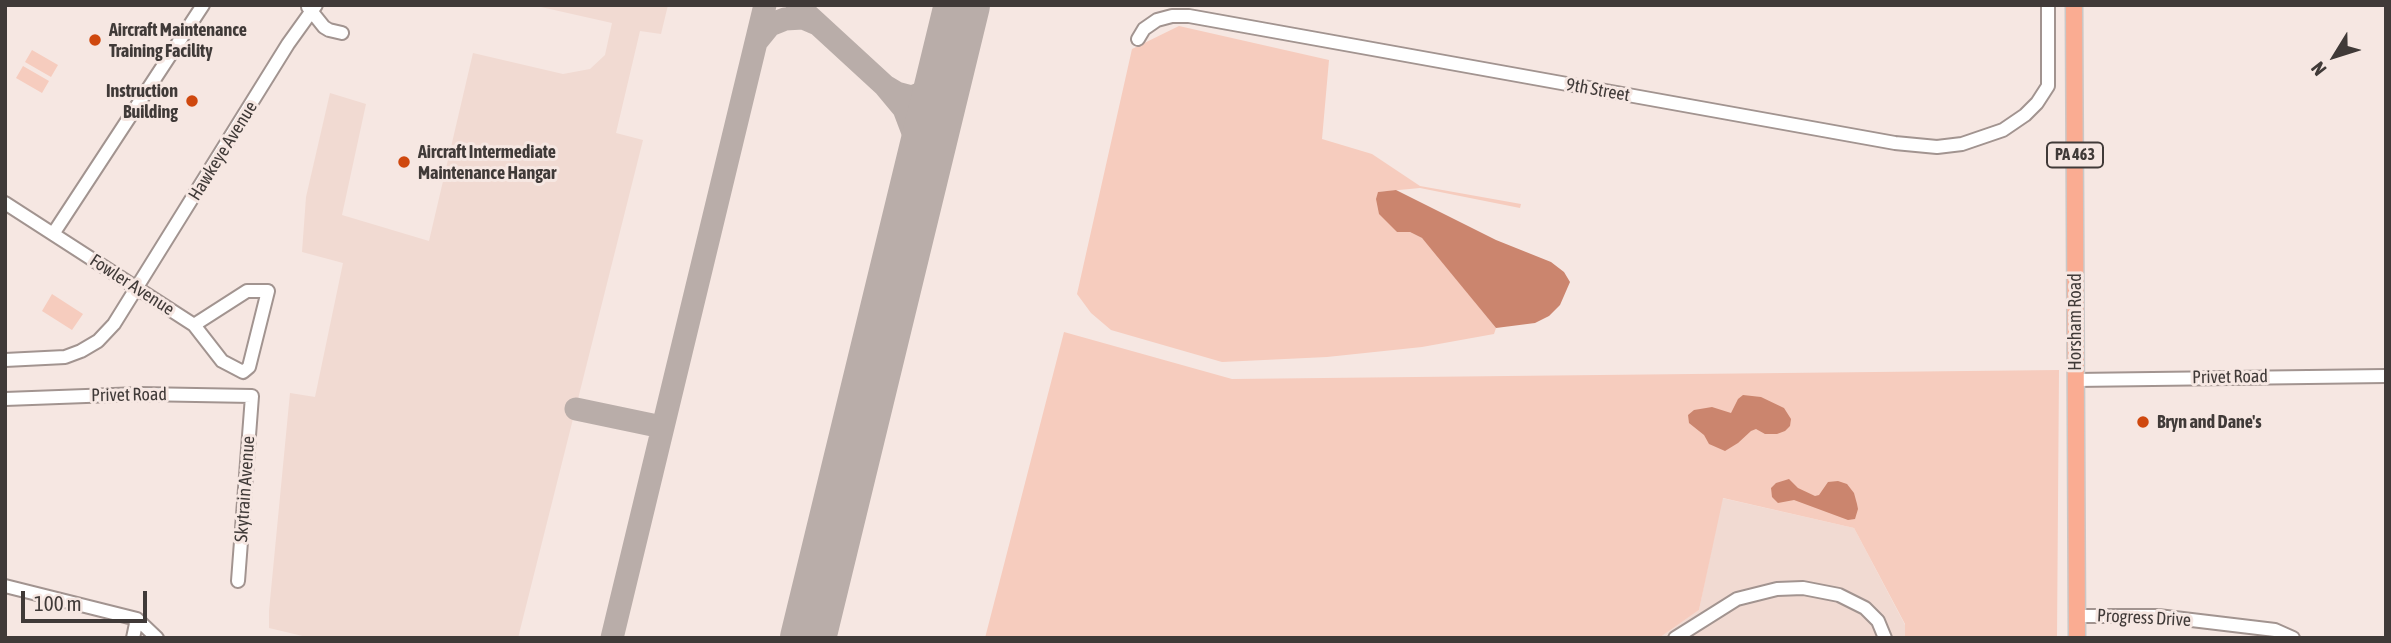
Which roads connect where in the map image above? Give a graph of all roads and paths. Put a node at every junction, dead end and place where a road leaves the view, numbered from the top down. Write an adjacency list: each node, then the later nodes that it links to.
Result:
1 (203, 5): 8 (street)
2 (2048, 5): 6 (street, 9th Street)
3 (2074, 5): 13 (main road, Horsham Road / PA 463)
4 (311, 8): 5 (street); 9 (street, Hawkeye Avenue)
5 (342, 33)
6 (1138, 39)
7 (5, 203): 8 (street, Fowler Avenue)
8 (53, 234): 9 (street, Fowler Avenue)
9 (137, 290): 10 (street, Fowler Avenue); 11 (street, Hawkeye Avenue)
10 (194, 325): 10 (street, Fowler Avenue)
11 (5, 360)
12 (2386, 376): 13 (street, Privet Road)
13 (2075, 380): 18 (main road, Horsham Road / PA 463)
14 (252, 396): 15 (street, Privet Road); 16 (street, Skytrain Avenue)
15 (5, 399)
16 (238, 582)
17 (5, 586): 19 (street)
18 (2077, 616): 24 (main road, Horsham Road / PA 463); 25 (street, Progress Drive)
19 (137, 619): 20 (street); 21 (street)
20 (133, 638)
21 (157, 638)
22 (1675, 638): 23 (street)
23 (1885, 638)
24 (2077, 638)
25 (2293, 638)

